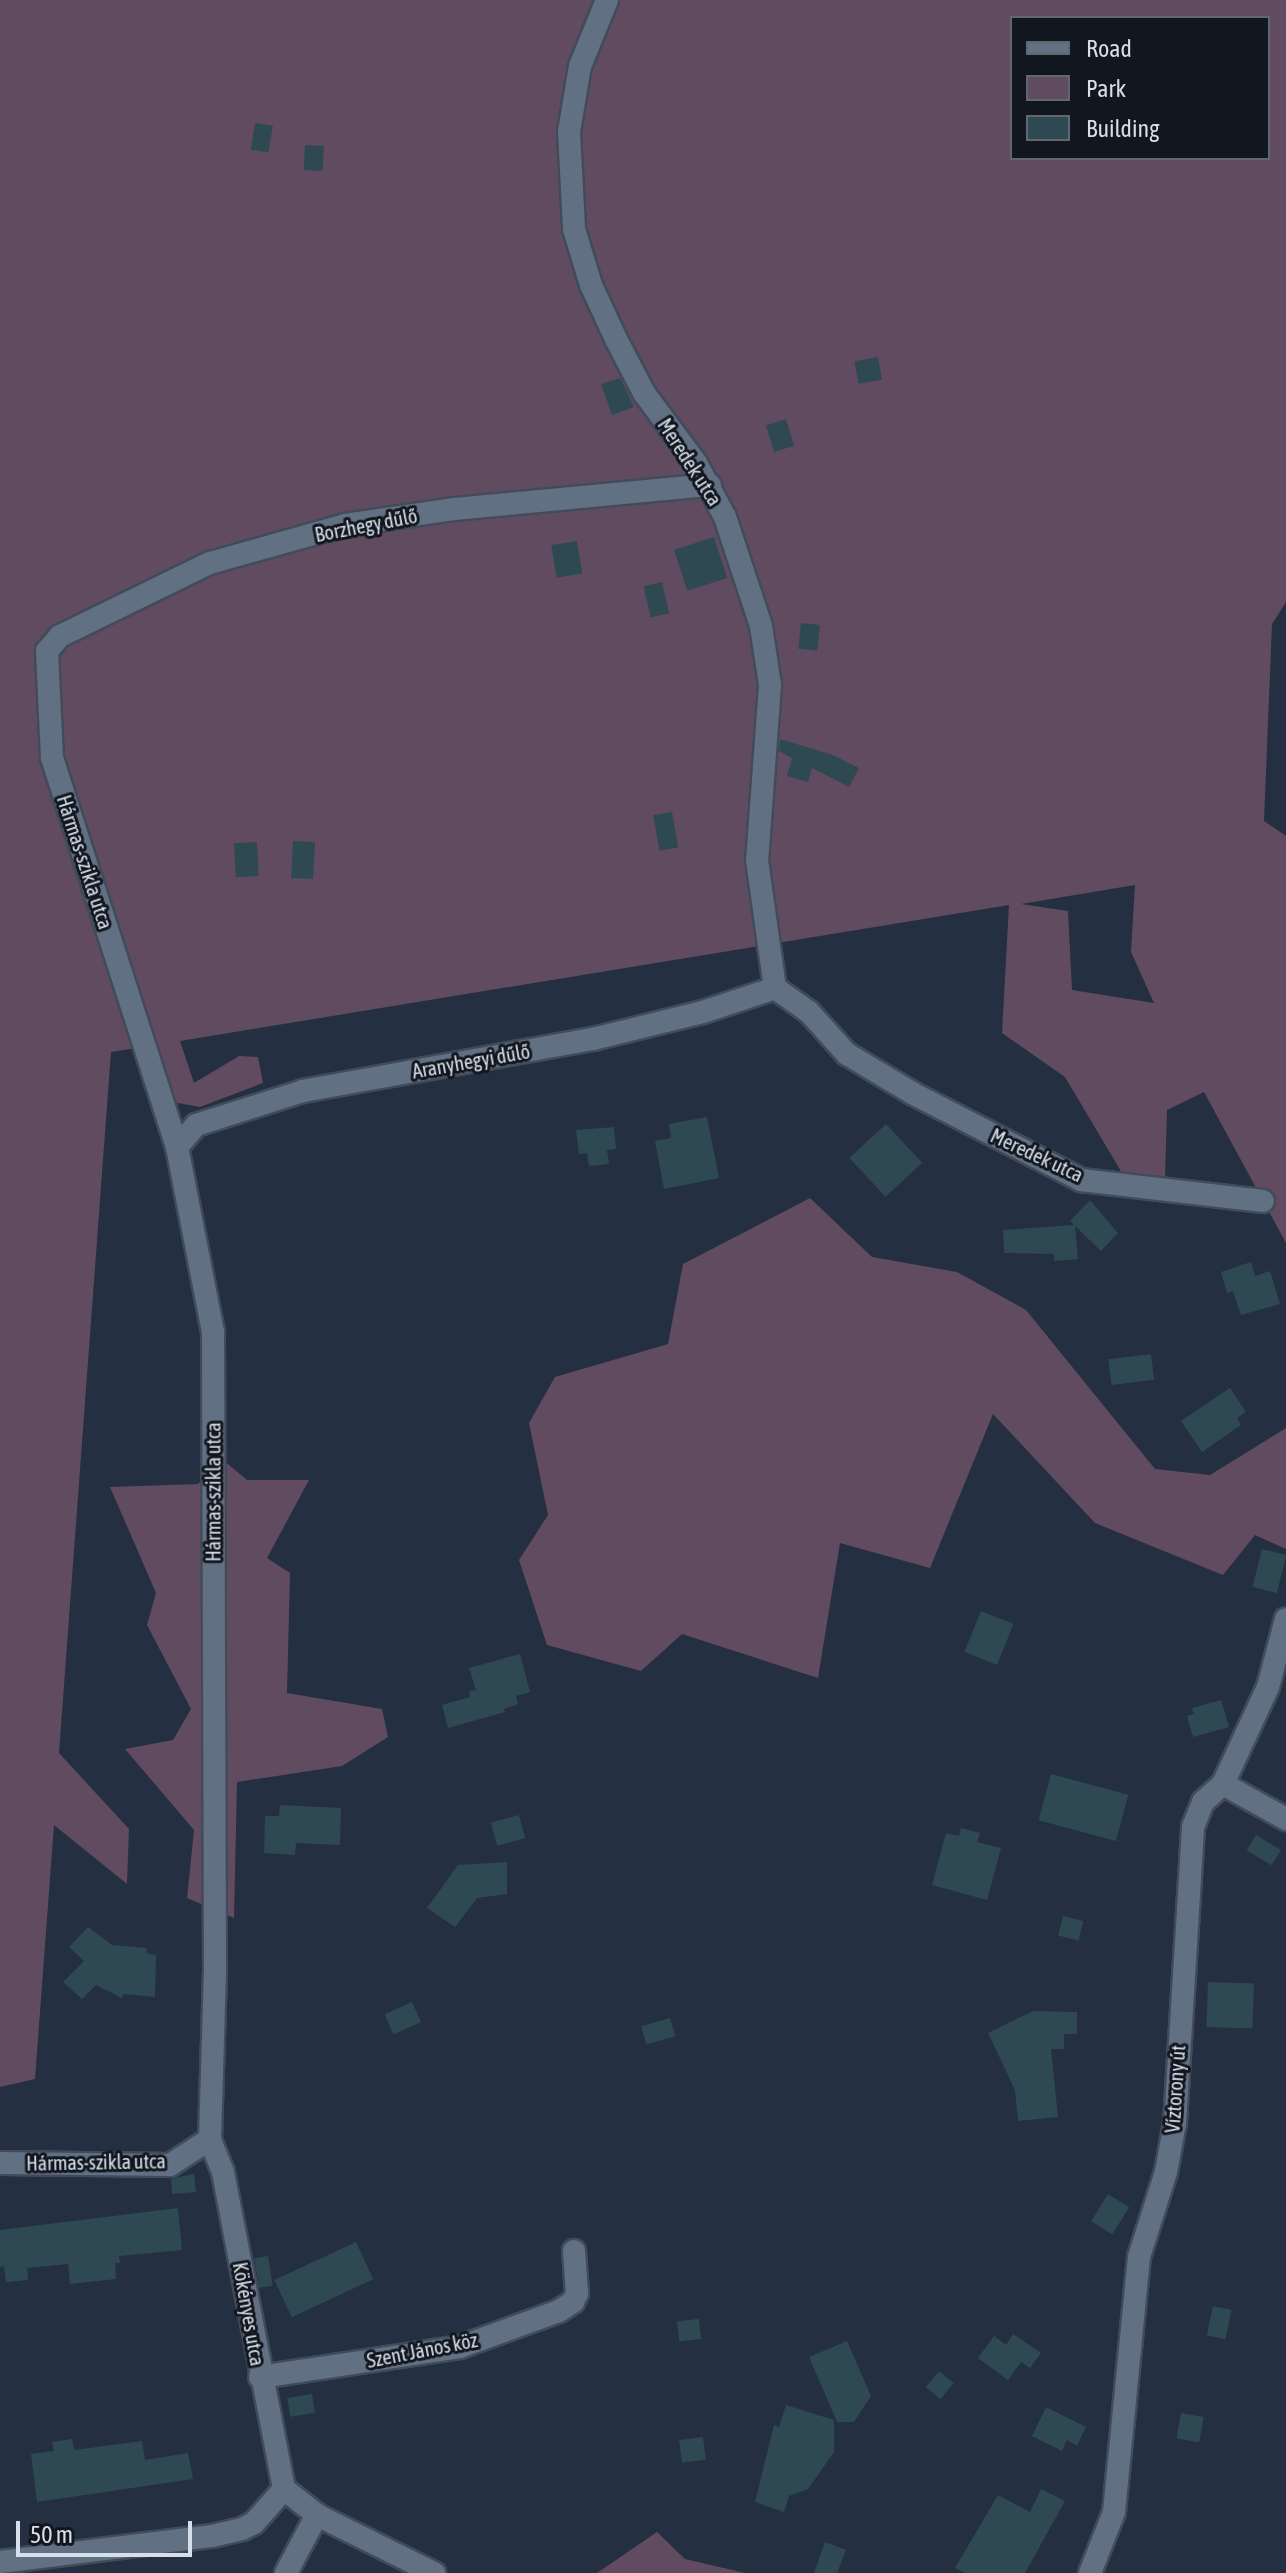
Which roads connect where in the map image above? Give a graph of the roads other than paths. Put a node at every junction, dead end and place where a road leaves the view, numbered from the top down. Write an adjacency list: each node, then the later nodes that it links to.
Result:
1 (607, 0): 2 (street, Meredek utca)
2 (710, 485): 3 (street, Borzhegy dűlő); 4 (street, Meredek utca)
3 (47, 651): 5 (street, Hármas-szikla utca)
4 (775, 988): 5 (street, Aranyhegyi dűlő); 6 (street, Meredek utca)
5 (177, 1147): 10 (street, Hármas-szikla utca)
6 (1263, 1201)
7 (1286, 1619): 8 (street, Víztorony út)
8 (1223, 1784): 9 (street); 20 (street, Víztorony út)
9 (1286, 1819)
10 (210, 2139): 11 (street, Hármas-szikla utca); 13 (street, Kökényes utca)
11 (0, 2163)
12 (574, 2251): 13 (street, Szent János köz)
13 (260, 2377): 14 (street, Kökényes utca)
14 (284, 2489): 15 (street); 17 (street)
15 (317, 2515): 18 (street); 19 (street)
16 (0, 2562): 17 (street)
17 (68, 2564)
18 (286, 2573)
19 (434, 2573)
20 (1090, 2573)

